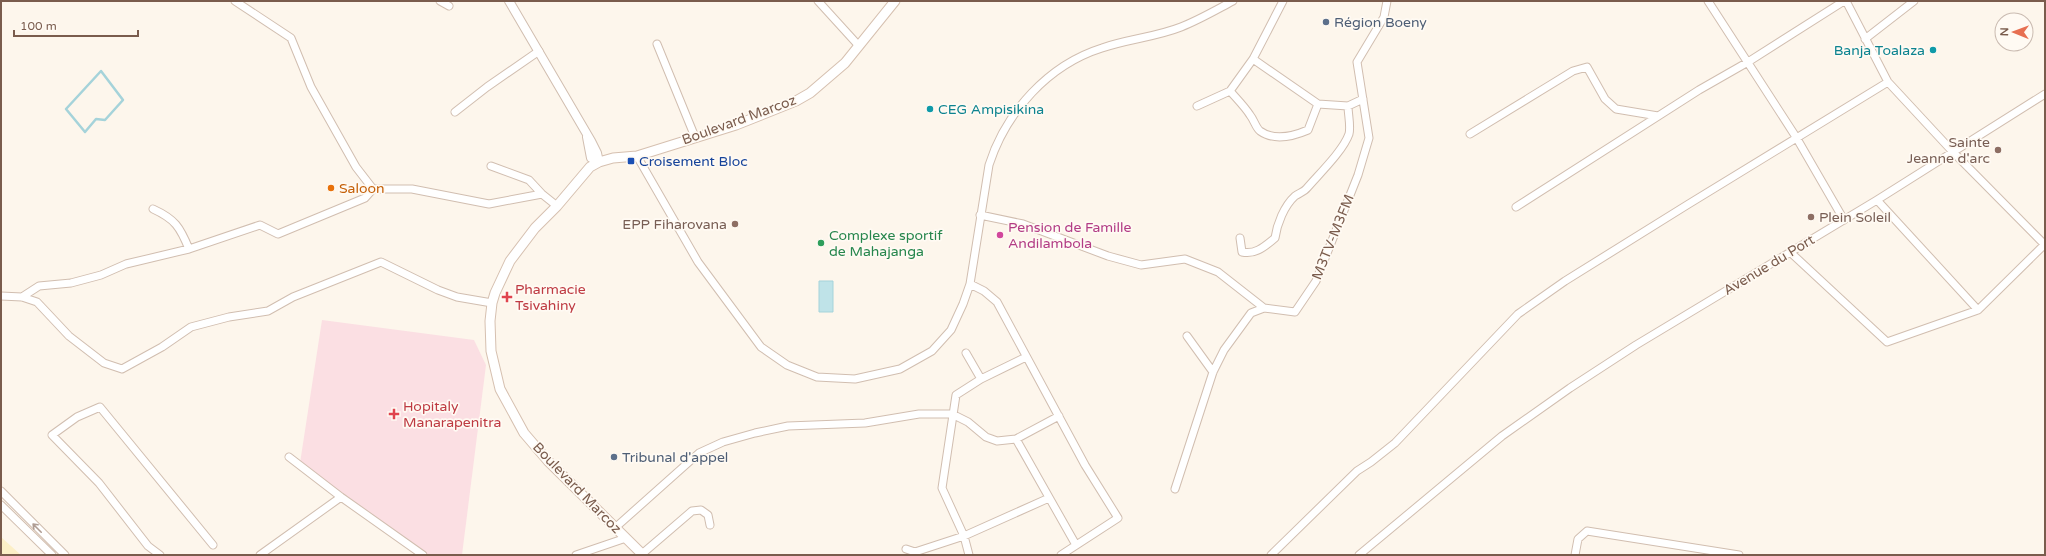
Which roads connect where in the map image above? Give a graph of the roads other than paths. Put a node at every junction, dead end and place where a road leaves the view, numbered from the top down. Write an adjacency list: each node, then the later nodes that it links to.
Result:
1 (235, 1): 35 (street)
2 (440, 1): 12 (street)
3 (509, 1): 16 (street)
4 (818, 1): 15 (street)
5 (895, 1): 15 (main road, Boulevard Marcoz)
6 (1233, 1): 41 (street)
7 (1283, 1): 17 (street)
8 (1386, 1): 22 (street, M3TV-M3FM)
9 (1708, 1): 18 (street)
10 (1845, 1): 13 (street); 18 (street)
11 (1914, 1): 13 (street)
12 (449, 6)
13 (1866, 39): 19 (street)
14 (658, 44): 29 (street)
15 (860, 46): 29 (main road, Boulevard Marcoz)
16 (539, 51): 26 (street); 33 (street)
17 (1253, 59): 20 (street); 23 (street)
18 (1748, 62): 27 (street); 30 (street)
19 (1888, 82): 30 (street); 31 (street)
20 (1230, 91): 23 (street); 24 (street)
21 (2045, 94): 31 (street, Avenue du Port)
22 (1363, 99): 25 (street); 51 (street, M3TV-M3FM)
23 (1318, 104): 25 (street)
24 (1197, 106)
25 (1348, 106): 43 (street)
26 (455, 112)
27 (1658, 116): 28 (street); 39 (street)
28 (1470, 134)
29 (695, 137): 32 (main road, Boulevard Marcoz)
30 (1796, 137): 42 (street); 85 (street)
31 (1953, 152): 37 (street, Avenue du Port); 44 (street)
32 (637, 156): 33 (main road, Boulevard Marcoz); 47 (street)
33 (599, 162): 38 (main road, Boulevard Marcoz)
34 (491, 166): 36 (street)
35 (373, 189): 36 (street); 45 (street)
36 (542, 194): 38 (street)
37 (1877, 200): 42 (street, Avenue du Port); 52 (street)
38 (557, 206): 50 (main road, Boulevard Marcoz)
39 (1516, 207)
40 (153, 209): 45 (street)
41 (980, 215): 47 (street); 51 (street)
42 (1844, 220): 46 (street, Avenue du Port)
43 (1240, 238)
44 (2045, 245): 52 (street)
45 (189, 249): 49 (street)
46 (1790, 252): 52 (street); 86 (street, Avenue du Port)
47 (970, 284): 55 (street)
48 (1, 296): 49 (street)
49 (22, 298): 50 (street)
50 (492, 303): 68 (main road, Boulevard Marcoz)
51 (1264, 308): 56 (street)
52 (1978, 310)
53 (1187, 336): 56 (street)
54 (966, 354): 57 (street)
55 (1026, 357): 57 (street); 59 (street)
56 (1214, 372): 62 (street)
57 (981, 379): 58 (street)
58 (952, 414): 60 (street); 68 (street); 69 (street)
59 (1059, 416): 60 (street); 72 (street)
60 (1016, 439): 65 (street)
61 (289, 457): 64 (street)
62 (1175, 489)
63 (1, 491): 76 (street, one-way to 63)
64 (341, 497): 73 (street); 78 (street)
65 (1050, 498): 69 (street); 72 (street)
66 (1, 505): 75 (street)
67 (710, 525): 82 (street)
68 (616, 527): 70 (main road, Boulevard Marcoz)
69 (964, 536): 74 (street); 83 (street)
70 (626, 538): 81 (street); 82 (main road, Boulevard Marcoz)
71 (213, 545): 77 (street)
72 (1076, 545): 84 (street)
73 (413, 548): 79 (street); 80 (street)
74 (906, 549)
75 (52, 555)
76 (65, 555)
77 (160, 555)
78 (260, 555)
79 (408, 555)
80 (423, 555)
81 (576, 555)
82 (643, 555)
83 (969, 555)
84 (1061, 555)
85 (1271, 555)
86 (1359, 555)
87 (1575, 555): 88 (street)
88 (1739, 555)

